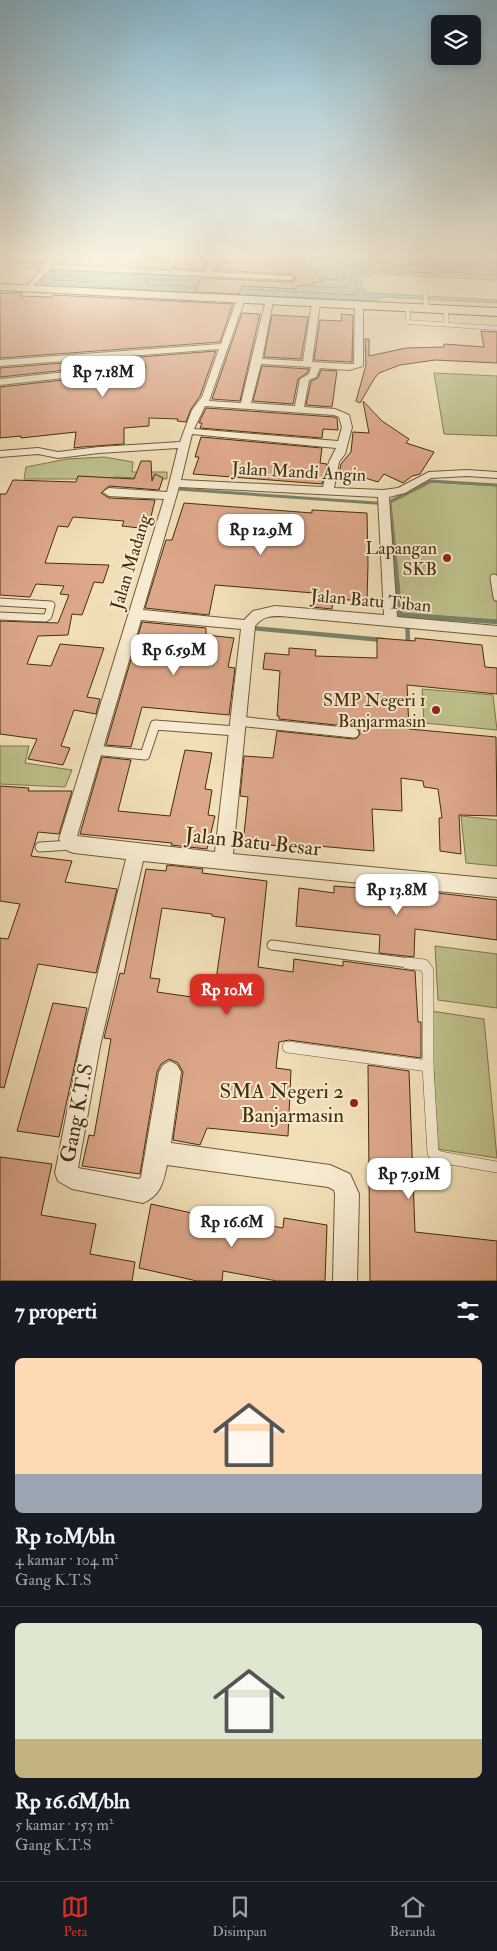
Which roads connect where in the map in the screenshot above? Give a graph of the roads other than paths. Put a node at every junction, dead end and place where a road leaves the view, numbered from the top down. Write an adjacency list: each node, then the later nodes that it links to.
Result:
1 (236, 315): 9 (street, Jalan Madang)
2 (266, 315): 10 (street)
3 (315, 315): 12 (street)
4 (359, 315): 12 (street)
5 (408, 315): 7 (lane)
6 (446, 315): 7 (lane)
7 (446, 324): 8 (lane)
8 (497, 328)
9 (225, 346): 11 (street); 15 (street, Jalan Madang)
10 (257, 361): 12 (street); 16 (street)
11 (0, 363)
12 (311, 364): 17 (street)
13 (141, 367): 14 (street)
14 (0, 382)
15 (203, 403): 16 (street); 18 (street, Jalan Madang)
16 (244, 406): 17 (street)
17 (299, 410): 20 (street)
18 (188, 430): 19 (street, Jalan Madang); 20 (street)
19 (184, 445): 21 (street); 23 (street, Jalan Madang)
20 (343, 446): 24 (street)
21 (0, 454)
22 (497, 475): 26 (street)
23 (172, 489): 24 (street, Jalan Mandi Angin); 25 (street, Jalan Mandi Angin); 30 (street, Jalan Madang)
24 (328, 491): 26 (street, Jalan Mandi Angin)
25 (109, 492)
26 (383, 494): 32 (street, Jalan Mandi Angin)
27 (494, 578): 28 (lane)
28 (497, 597)
29 (0, 602): 31 (lane)
30 (135, 614): 33 (street); 37 (street, Jalan Madang)
31 (0, 616)
32 (391, 622): 33 (street, Jalan Batu Tiban); 34 (street, Jalan Batu Tiban)
33 (248, 625): 35 (street)
34 (497, 631)
35 (237, 726): 36 (lane); 37 (lane); 41 (street)
36 (354, 732)
37 (94, 750): 38 (street, Jalan Madang)
38 (71, 842): 39 (lane); 40 (street, Jalan Batu Besar)
39 (40, 847)
40 (136, 853): 41 (street, Jalan Batu Besar); 47 (street, Gang K.T.S)
41 (223, 862): 42 (street, Jalan Batu Besar)
42 (497, 888)
43 (272, 945): 45 (lane)
44 (288, 1047): 45 (lane)
45 (428, 1066): 48 (lane)
46 (170, 1072): 47 (street)
47 (158, 1153): 49 (street)
48 (497, 1167)
49 (345, 1281)

